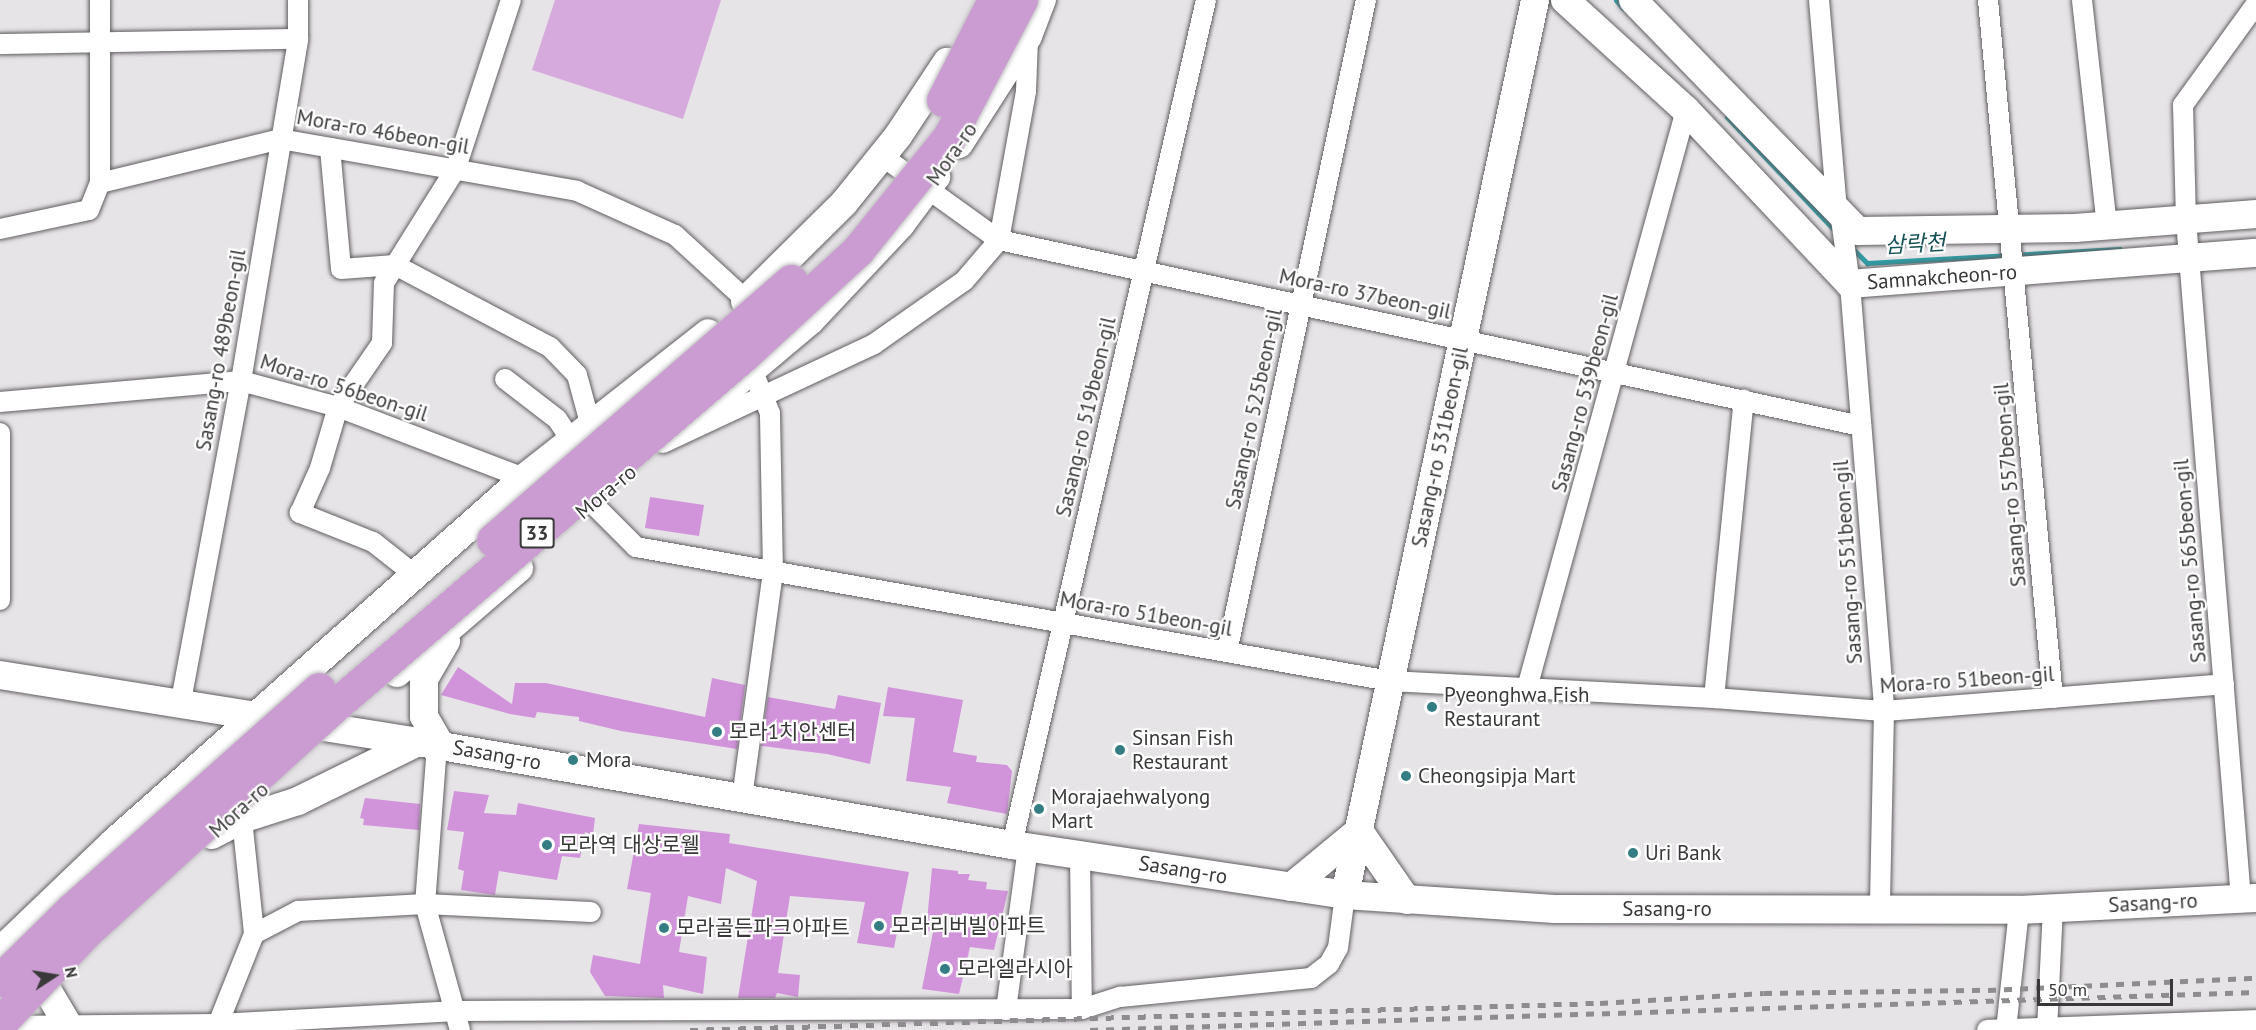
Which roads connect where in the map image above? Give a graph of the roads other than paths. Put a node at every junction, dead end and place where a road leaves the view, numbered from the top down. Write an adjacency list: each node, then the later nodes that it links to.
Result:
1 (100, 0): 19 (street)
2 (298, 0): 18 (street, Sasang-ro 489beon-gil)
3 (511, 0): 25 (street)
4 (976, 0): 24 (main road)
5 (994, 0): 93 (highway, Mora-ro / 33, bridge)
6 (1021, 0): 101 (highway, Mora-ro / 33, bridge)
7 (1042, 0): 17 (main road, Mora-ro)
8 (1206, 0): 38 (street, Sasang-ro 519beon-gil)
9 (1366, 0): 41 (street, Sasang-ro 525beon-gil)
10 (1535, 0): 42 (main road, Sasang-ro 531beon-gil)
11 (1565, 0): 21 (main road, Samnakcheon-ro)
12 (1633, 0): 28 (main road, Samnakcheon-ro)
13 (1819, 0): 28 (street, Sasang-ro 551beon-gil)
14 (1988, 0): 32 (street, Sasang-ro 557beon-gil)
15 (2082, 0): 30 (street)
16 (2256, 4): 34 (street, Sasang-ro 565beon-gil)
17 (1028, 36): 27 (main road, Mora-ro); 33 (street)
18 (298, 39): 19 (street); 22 (street, Sasang-ro 489beon-gil)
19 (101, 43): 20 (street); 26 (street)
20 (0, 44)
21 (1686, 110): 39 (main road, Samnakcheon-ro); 44 (street, Sasang-ro 539beon-gil)
22 (280, 139): 23 (street, Mora-ro 46beon-gil); 26 (street, Mora-ro 46beon-gil); 46 (street, Sasang-ro 489beon-gil)
23 (330, 148): 25 (street, Mora-ro 46beon-gil); 36 (street)
24 (882, 156): 27 (street, Mora-ro 37beon-gil); 40 (main road)
25 (456, 168): 36 (street); 40 (street, Mora-ro 46beon-gil)
26 (100, 183): 31 (street)
27 (926, 191): 33 (street, Mora-ro 37beon-gil); 43 (main road, Mora-ro)
28 (1839, 210): 32 (main road, Samnakcheon-ro); 39 (street, Sasang-ro 551beon-gil)
29 (2256, 214): 34 (main road, Samnakcheon-ro)
30 (2107, 226): 32 (main road, Samnakcheon-ro); 34 (main road, Samnakcheon-ro)
31 (0, 229)
32 (2012, 236): 37 (street, Sasang-ro 557beon-gil)
33 (999, 240): 38 (street, Mora-ro 37beon-gil); 47 (street)
34 (2187, 242): 35 (main road, Samnakcheon-ro); 37 (main road, Samnakcheon-ro); 65 (street, Sasang-ro 565beon-gil)
35 (2256, 253)
36 (395, 265): 50 (street); 53 (street)
37 (2015, 270): 39 (main road, Samnakcheon-ro); 68 (street, Sasang-ro 557beon-gil)
38 (1144, 272): 41 (street, Mora-ro 37beon-gil); 60 (street, Sasang-ro 519beon-gil)
39 (1850, 284): 51 (street, Sasang-ro 551beon-gil)
40 (747, 300): 53 (main road)
41 (1301, 305): 42 (street, Mora-ro 37beon-gil); 62 (street, Sasang-ro 525beon-gil)
42 (1463, 340): 44 (street, Mora-ro 37beon-gil); 64 (main road, Sasang-ro 531beon-gil)
43 (753, 372): 47 (street); 54 (main road, Mora-ro)
44 (1616, 373): 48 (street, Mora-ro 37beon-gil); 66 (street, Sasang-ro 539beon-gil)
45 (506, 379): 53 (street)
46 (241, 381): 49 (street, Mora-ro 56beon-gil); 50 (street, Mora-ro 56beon-gil); 69 (street, Sasang-ro 489beon-gil)
47 (764, 398): 54 (street); 57 (street)
48 (1744, 400): 51 (street, Mora-ro 37beon-gil); 67 (street)
49 (0, 402)
50 (338, 407): 55 (street, Mora-ro 56beon-gil); 58 (street)
51 (1861, 426): 71 (street, Sasang-ro 551beon-gil)
52 (0, 433): 59 (street)
53 (582, 434): 55 (main road)
54 (663, 443): 56 (main road, Mora-ro)
55 (524, 478): 58 (main road)
56 (592, 503): 57 (street, Mora-ro 51beon-gil); 61 (main road, Mora-ro)
57 (773, 572): 60 (street, Mora-ro 51beon-gil); 76 (street)
58 (415, 575): 72 (main road)
59 (0, 600)
60 (1063, 623): 62 (street, Mora-ro 51beon-gil); 80 (street, Sasang-ro 519beon-gil)
61 (455, 625): 73 (main road, Mora-ro); 74 (main road)
62 (1227, 652): 64 (street, Mora-ro 51beon-gil)
63 (0, 675): 69 (main road, Sasang-ro)
64 (1390, 681): 66 (street, Mora-ro 51beon-gil); 78 (main road, Sasang-ro 531beon-gil)
65 (2224, 684): 68 (street, Mora-ro 51beon-gil); 84 (street, Sasang-ro 565beon-gil)
66 (1527, 688): 67 (street, Mora-ro 51beon-gil)
67 (1714, 698): 71 (street, Mora-ro 51beon-gil)
68 (2053, 698): 71 (street, Mora-ro 51beon-gil)
69 (180, 706): 70 (main road, Sasang-ro)
70 (208, 710): 72 (main road, Sasang-ro); 75 (main road)
71 (1884, 711): 88 (street, Sasang-ro 551beon-gil)
72 (257, 716): 73 (main road, Sasang-ro); 75 (main road)
73 (331, 729): 74 (main road, Sasang-ro); 79 (main road, Mora-ro)
74 (432, 744): 76 (main road, Sasang-ro); 77 (main road); 86 (street)
75 (219, 749): 92 (main road)
76 (742, 798): 80 (main road, Sasang-ro)
77 (242, 819): 79 (main road); 91 (street)
78 (1359, 831): 82 (main road); 83 (main road, Sasang-ro 531beon-gil); 85 (main road)
79 (212, 835): 94 (main road, Mora-ro)
80 (1020, 846): 81 (main road, Sasang-ro); 96 (street)
81 (1080, 855): 82 (main road, Sasang-ro); 95 (street)
82 (1291, 886): 83 (main road, Sasang-ro)
83 (1345, 895): 85 (main road, Sasang-ro); 95 (street)
84 (2249, 898): 87 (main road, Sasang-ro)
85 (1407, 900): 88 (main road, Sasang-ro)
86 (425, 904): 90 (street); 91 (street); 98 (street)
87 (2053, 908): 89 (main road, Sasang-ro); 102 (street)
88 (1880, 909): 89 (main road, Sasang-ro)
89 (2019, 910): 104 (street)
90 (591, 912)
91 (254, 934): 99 (street)
92 (0, 951)
93 (0, 980)
94 (43, 983): 100 (main road); 101 (main road, Mora-ro)
95 (1082, 1009): 96 (street)
96 (1006, 1010): 98 (street)
97 (2256, 1020): 102 (street)
98 (458, 1021): 99 (street)
99 (218, 1024): 100 (street)
100 (68, 1025): 101 (street)
101 (1, 1026)
102 (2047, 1029): 104 (street)
103 (1987, 1030): 104 (street)
104 (2006, 1030)

